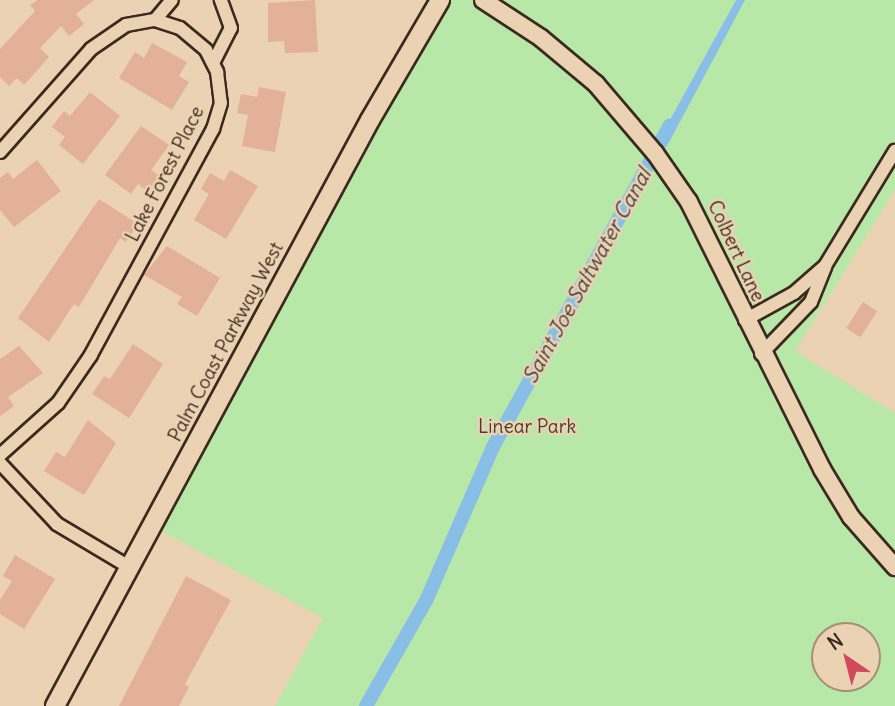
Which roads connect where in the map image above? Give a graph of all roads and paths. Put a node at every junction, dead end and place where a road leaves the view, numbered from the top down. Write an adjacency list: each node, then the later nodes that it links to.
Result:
1 (172, 0): 5 (street)
2 (221, 0): 6 (street)
3 (440, 0): 14 (main road, Palm Coast Parkway West)
4 (483, 0): 10 (street, Colbert Lane)
5 (155, 20): 6 (street, Lake Forest Place); 8 (street)
6 (213, 63): 12 (street, Lake Forest Place)
7 (895, 151): 9 (street)
8 (0, 152)
9 (825, 266): 10 (street); 11 (street)
10 (745, 320): 11 (street, Colbert Lane)
11 (761, 354): 15 (street, Colbert Lane)
12 (0, 455)
13 (0, 463): 14 (street)
14 (129, 567): 16 (main road, Palm Coast Parkway West)
15 (895, 567)
16 (55, 706)

